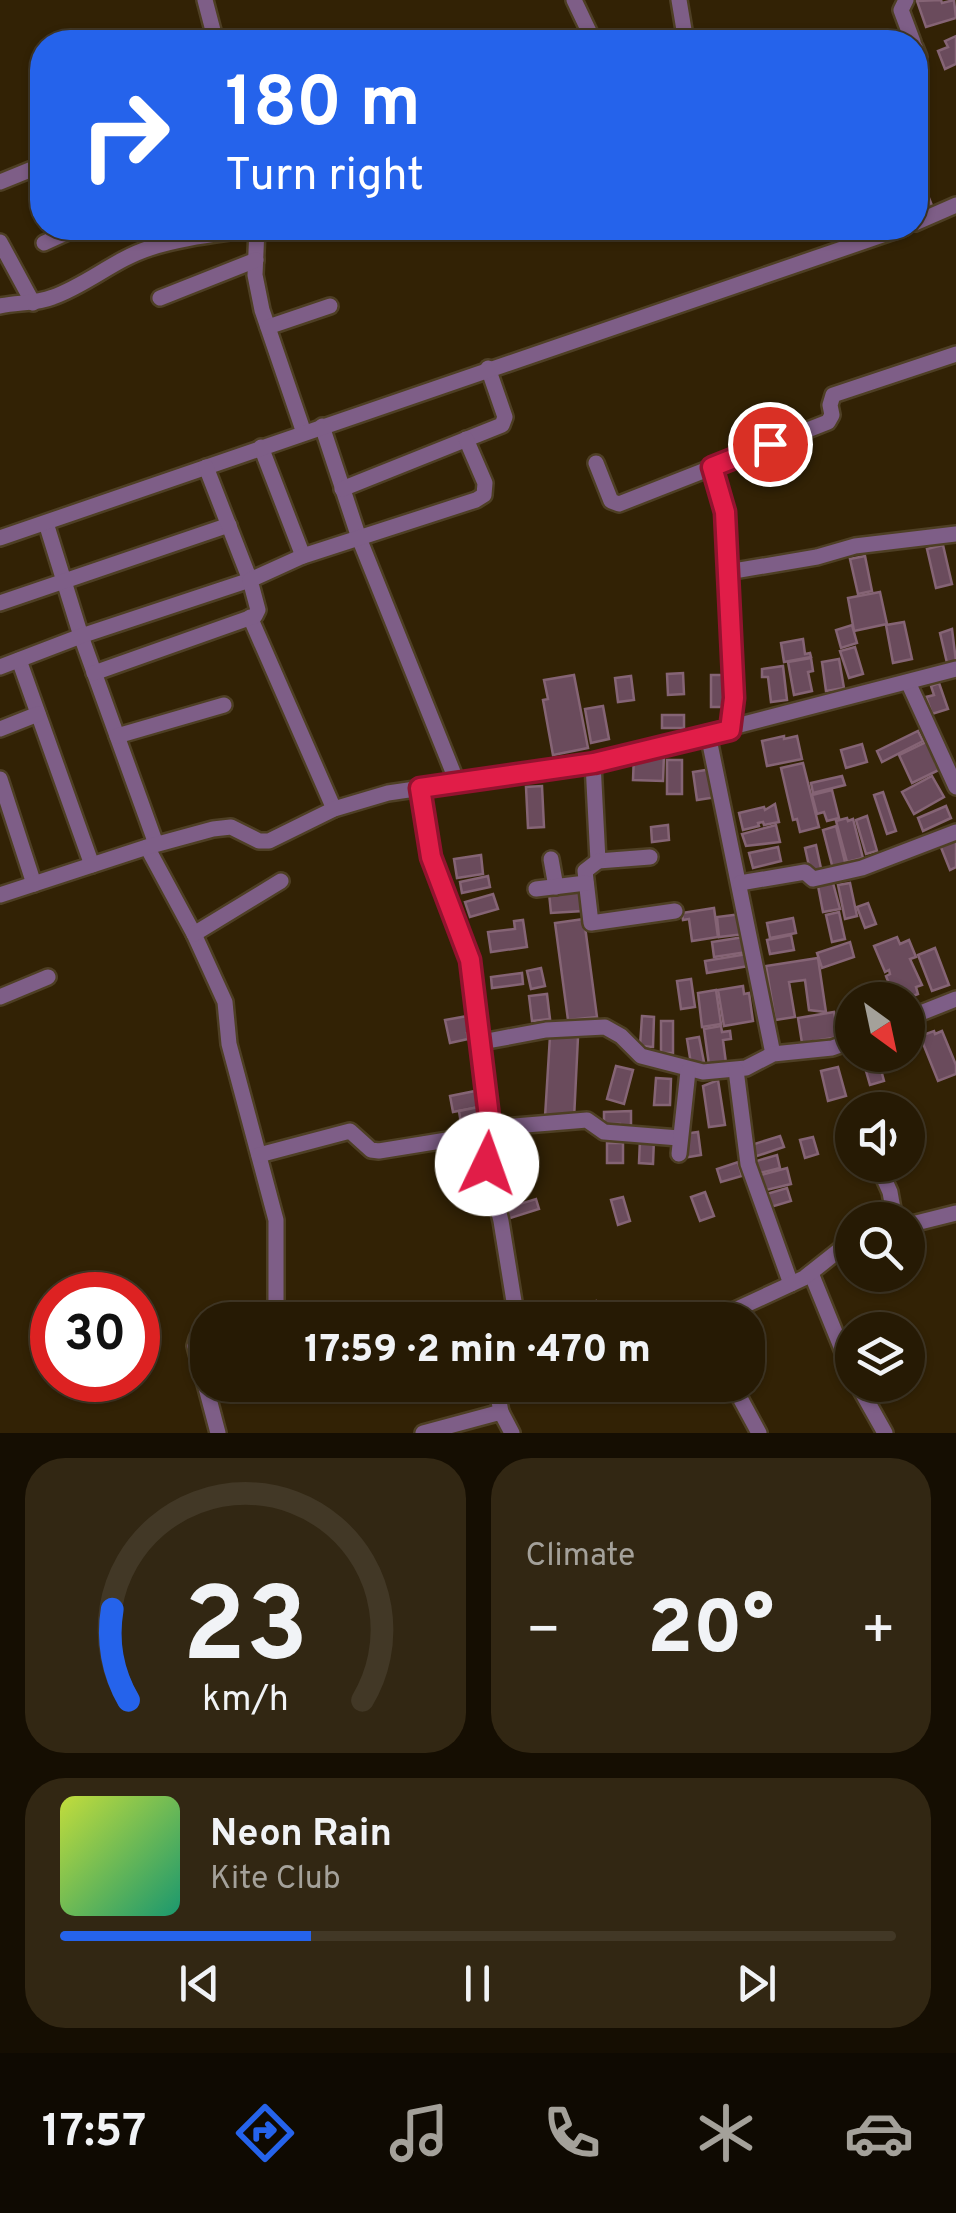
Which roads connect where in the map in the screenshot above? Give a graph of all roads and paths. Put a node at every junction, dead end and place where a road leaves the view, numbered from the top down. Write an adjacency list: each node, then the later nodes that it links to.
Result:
1 (205, 0): 5 (street)
2 (574, 0): 6 (street)
3 (679, 0): 7 (street)
4 (906, 0): 8 (street)
5 (213, 30)
6 (588, 30)
7 (684, 30)
8 (908, 30)
9 (30, 170): 10 (street)
10 (0, 182)
11 (956, 205): 12 (street)
12 (928, 217)
13 (49, 240): 18 (street)
14 (180, 240): 21 (street)
15 (256, 240): 19 (street)
16 (853, 240): 26 (street)
17 (0, 242): 21 (street)
18 (44, 242)
19 (256, 260): 20 (street); 24 (street)
20 (160, 298)
21 (33, 303): 22 (street)
22 (0, 306)
23 (330, 306): 24 (street)
24 (268, 327): 28 (street)
25 (956, 354): 33 (street)
26 (488, 368): 27 (street); 29 (street)
27 (322, 426): 28 (street); 34 (street)
28 (304, 433): 30 (street)
29 (466, 439): 34 (street); 39 (street)
30 (261, 447): 32 (street); 40 (street)
31 (596, 463): 33 (street)
32 (206, 467): 35 (street); 36 (street)
33 (712, 467): 41 (street)
34 (342, 488): 39 (street)
35 (46, 523): 38 (street); 43 (street)
36 (229, 525): 42 (street); 43 (street)
37 (956, 534): 41 (street)
38 (0, 538)
39 (359, 538): 40 (street); 60 (street)
40 (304, 556): 42 (street)
41 (728, 572): 55 (street)
42 (250, 580): 45 (street); 46 (street)
43 (64, 581): 44 (street); 46 (street)
44 (0, 603)
45 (250, 618): 50 (street); 63 (street)
46 (81, 636): 47 (street); 50 (street)
47 (18, 660): 48 (street); 53 (street)
48 (0, 667)
49 (956, 669): 51 (street)
50 (94, 672): 57 (street)
51 (908, 682): 55 (street); 61 (street)
52 (224, 705): 57 (street)
53 (38, 714): 54 (street); 69 (street)
54 (0, 728)
55 (730, 730): 56 (street)
56 (708, 734): 58 (street); 72 (street)
57 (117, 736): 65 (street)
58 (594, 763): 60 (street); 68 (street)
59 (0, 778): 73 (street)
60 (457, 782): 62 (street)
61 (956, 787)
62 (420, 788): 63 (street); 83 (street)
63 (334, 809): 65 (street)
64 (956, 832): 72 (street)
65 (151, 845): 69 (street); 78 (street)
66 (650, 858): 68 (street)
67 (551, 859): 74 (street)
68 (598, 861): 71 (street)
69 (92, 865): 73 (street)
70 (281, 882): 78 (street)
71 (586, 883): 74 (street); 77 (street)
72 (740, 883): 85 (street)
73 (34, 884): 76 (street)
74 (556, 887): 75 (street)
75 (536, 889)
76 (0, 895)
77 (675, 911)
78 (194, 934): 89 (street)
79 (48, 977): 80 (street)
80 (0, 997)
81 (956, 998): 82 (street)
82 (925, 1011)
83 (482, 1042): 86 (street); 88 (street)
84 (835, 1047): 85 (street)
85 (773, 1054): 87 (street)
86 (688, 1070): 87 (street); 88 (street)
87 (736, 1070): 94 (street)
88 (485, 1132): 89 (street); 96 (street)
89 (259, 1155): 95 (street)
90 (956, 1212): 91 (street)
91 (925, 1220)
92 (835, 1254): 93 (street)
93 (811, 1274): 94 (street); 98 (street)
94 (791, 1284): 97 (street)
95 (276, 1302)
96 (514, 1302)
97 (752, 1302)
98 (835, 1333)
99 (210, 1402): 104 (street)
100 (499, 1402): 103 (street)
101 (742, 1402): 107 (street)
102 (867, 1402): 108 (street)
103 (501, 1412): 105 (street); 106 (street)
104 (218, 1433)
105 (423, 1433)
106 (512, 1433)
107 (759, 1433)
108 (884, 1433)

